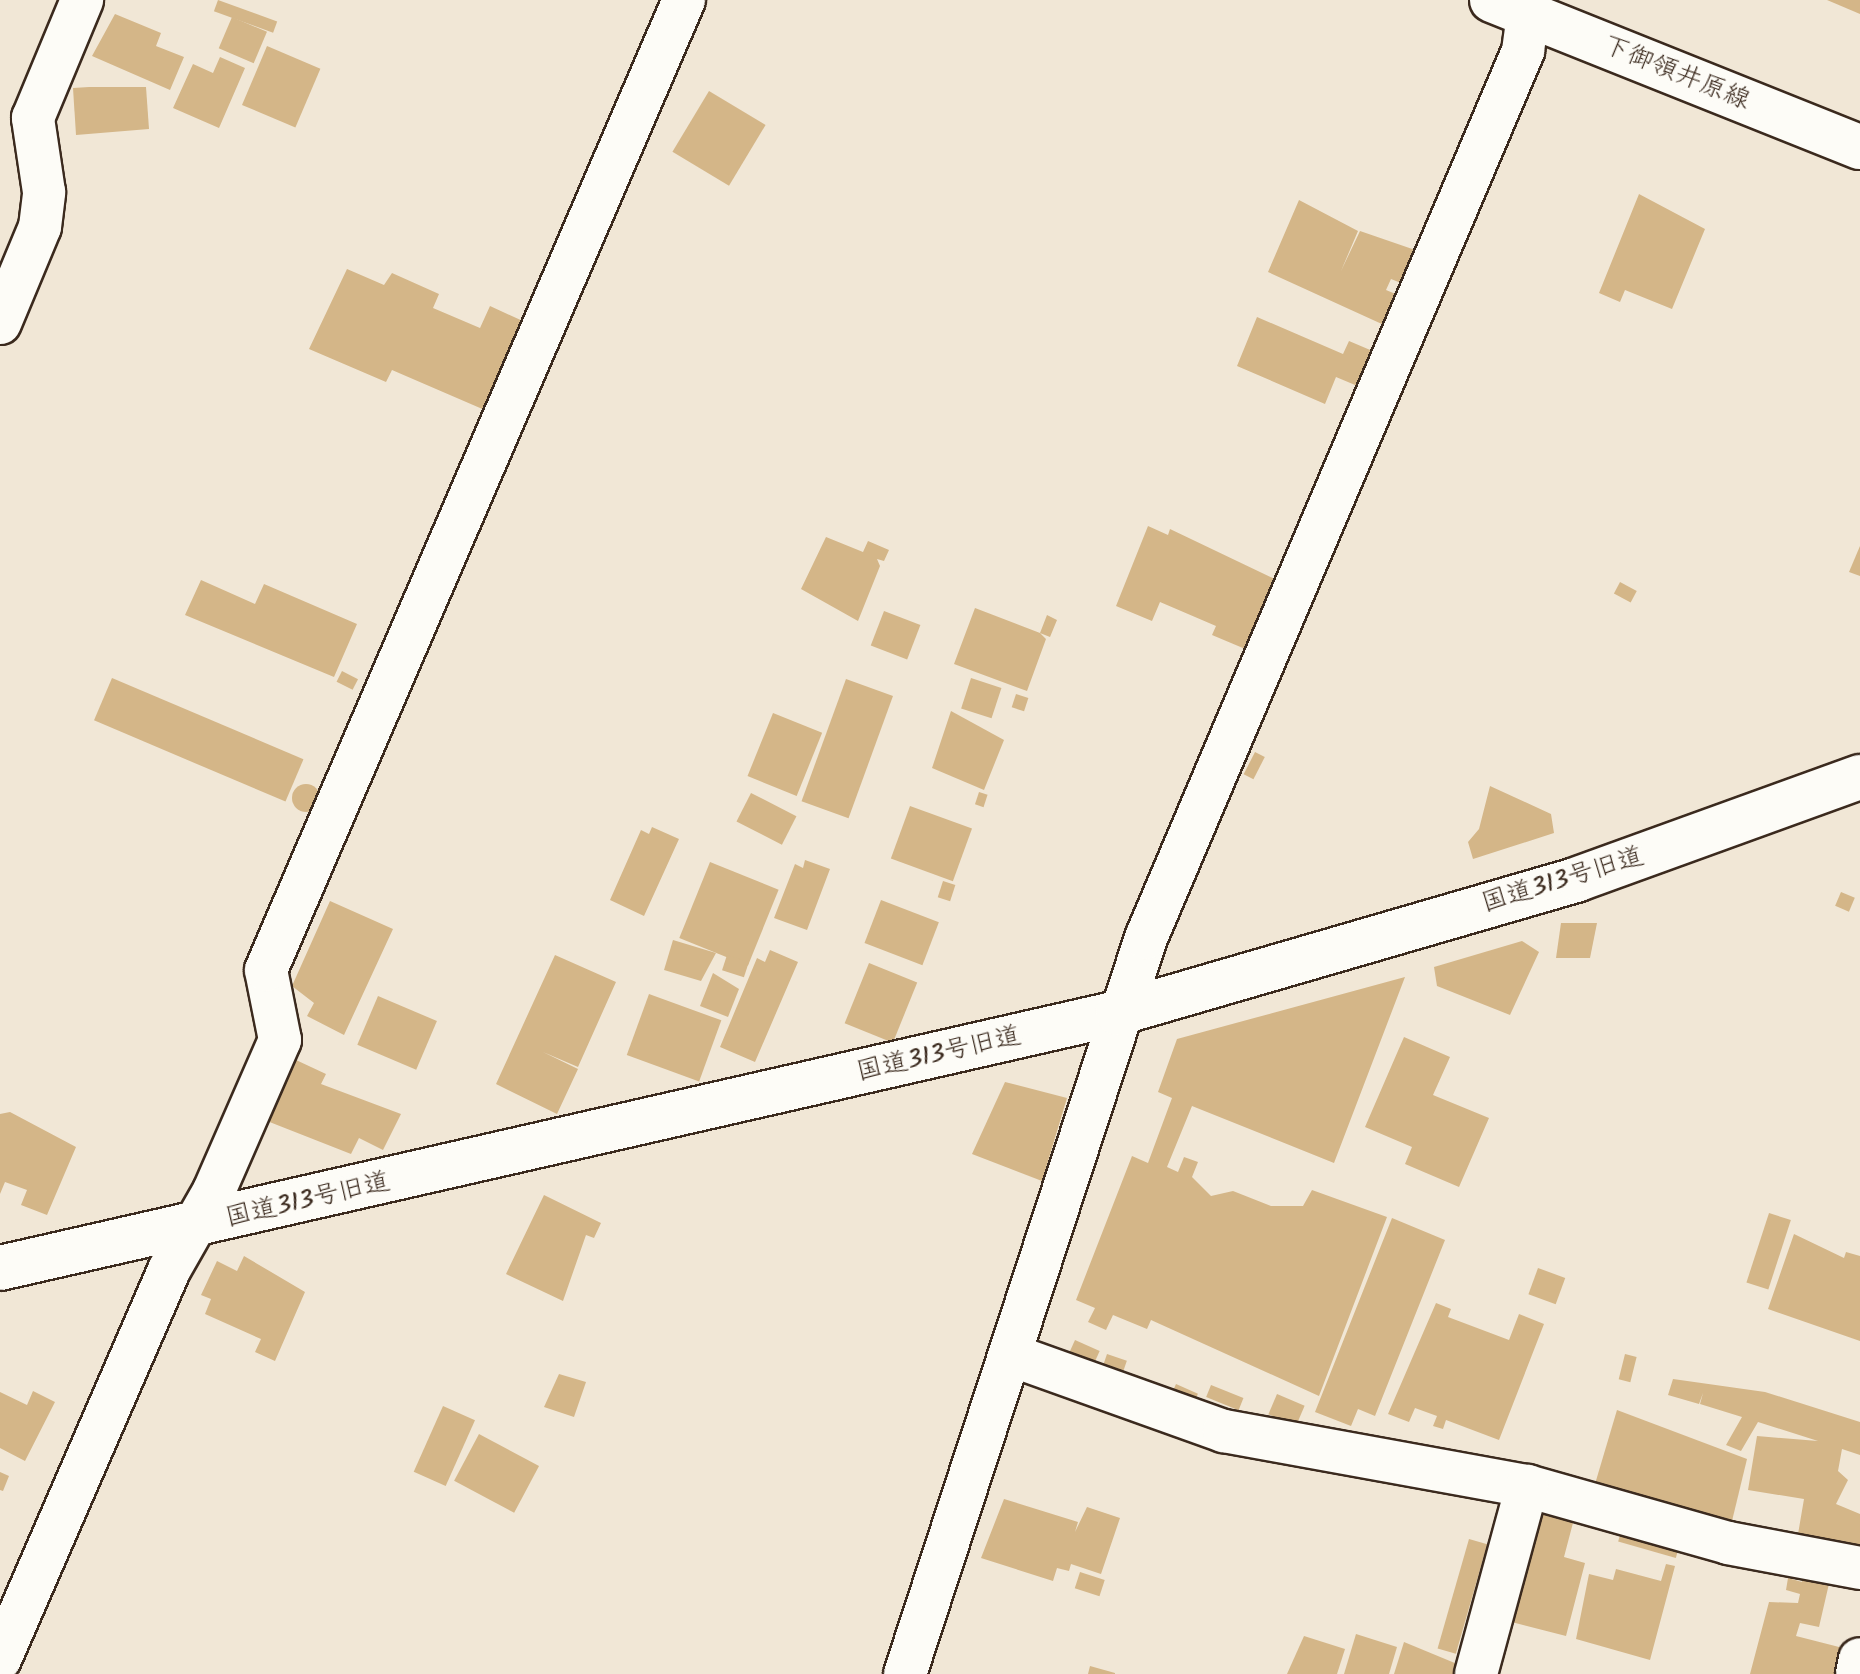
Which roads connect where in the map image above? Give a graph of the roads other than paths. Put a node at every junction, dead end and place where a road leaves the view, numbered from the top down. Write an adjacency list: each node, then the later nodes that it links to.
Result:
1 (82, 0): 5 (street)
2 (684, 0): 8 (street)
3 (1517, 5): 4 (street, 下御領井原線); 7 (street)
4 (1860, 147)
5 (0, 323)
6 (1860, 777): 7 (street, 国道313号旧道)
7 (1118, 1013): 8 (street, 国道313号旧道); 10 (street)
8 (196, 1226): 9 (street, 国道313号旧道); 13 (street)
9 (0, 1268)
10 (1014, 1356): 11 (street); 15 (street)
11 (1527, 1486): 12 (street); 16 (street)
12 (1860, 1568)
13 (0, 1659)
14 (1860, 1659): 17 (street)
15 (905, 1674)
16 (1476, 1674)
17 (1857, 1674)

